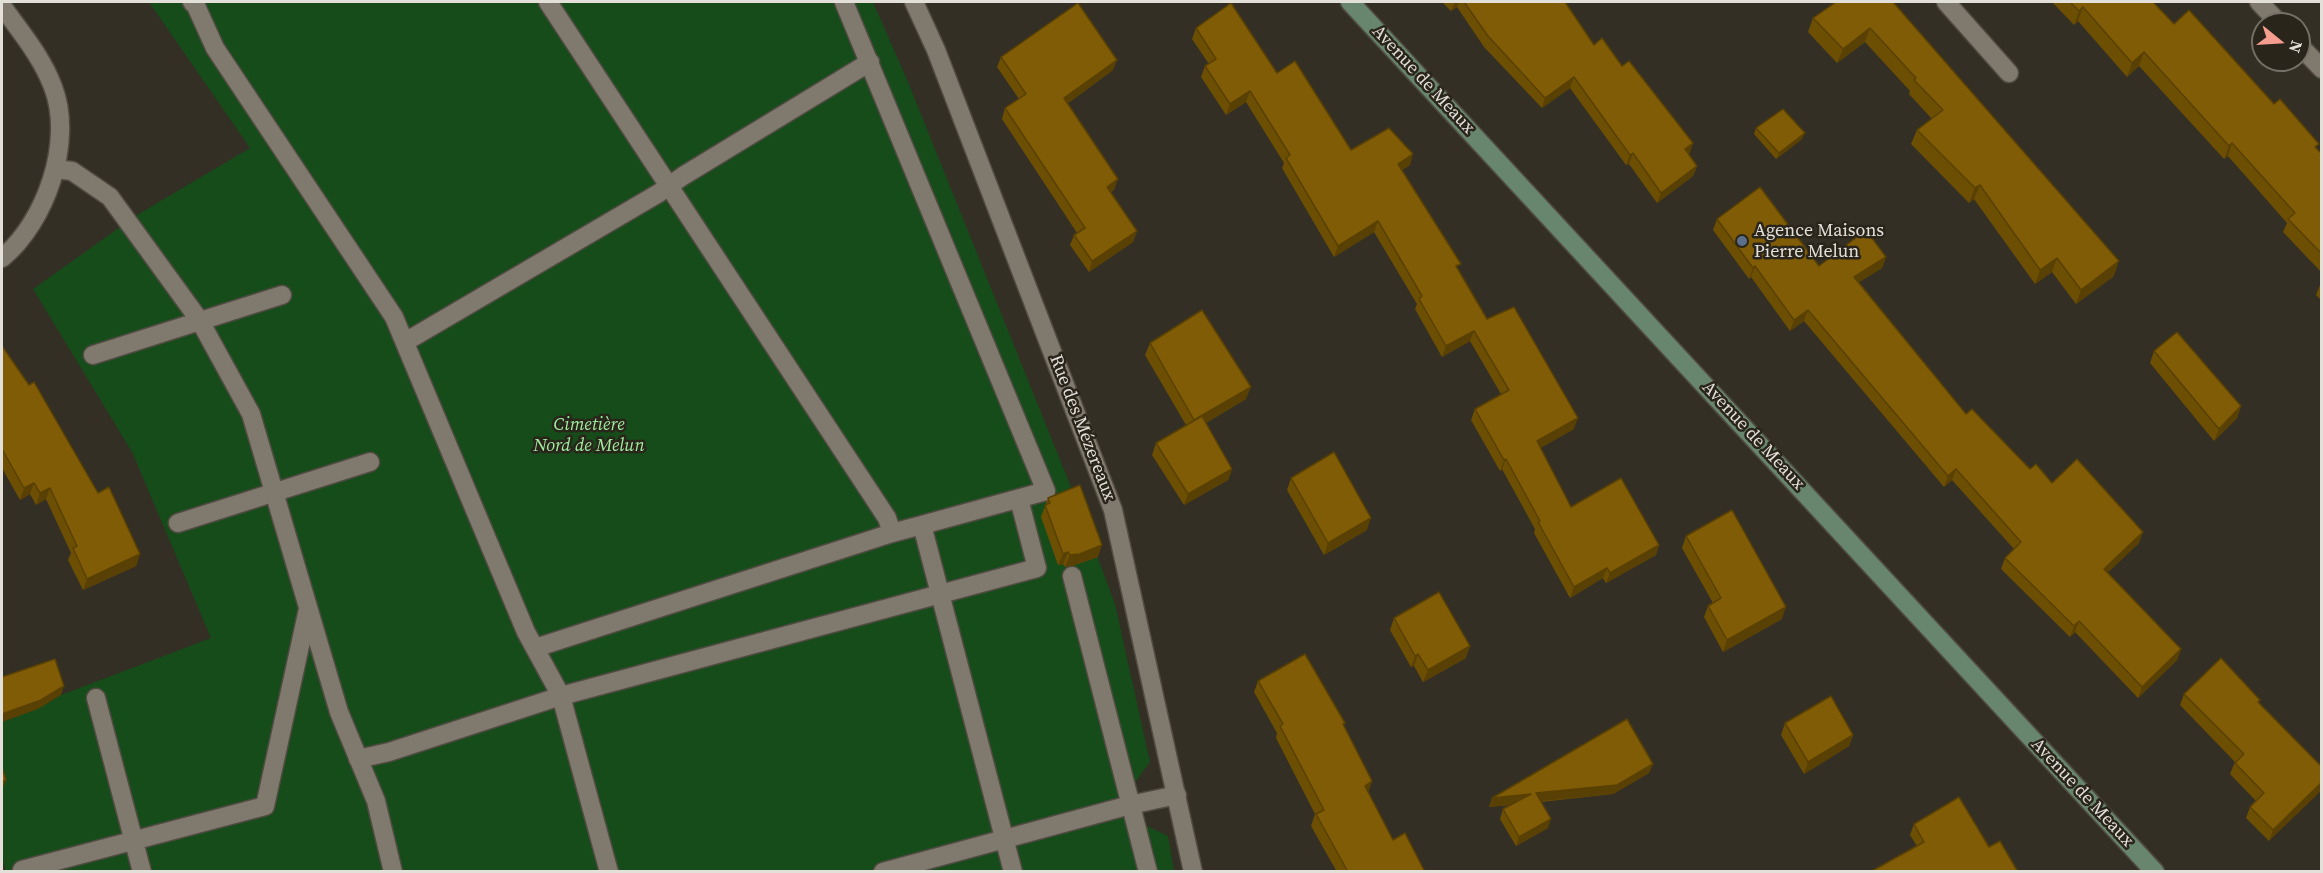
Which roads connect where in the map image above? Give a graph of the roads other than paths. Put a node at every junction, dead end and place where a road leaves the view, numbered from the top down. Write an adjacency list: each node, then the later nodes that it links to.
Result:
1 (548, 2): 13 (street)
2 (844, 2): 9 (street)
3 (914, 2): 32 (street, Rue des Mézereaux)
4 (1350, 2): 44 (main road, Avenue de Meaux)
5 (1946, 2): 11 (street)
6 (198, 3): 17 (street)
7 (2, 6): 12 (street)
8 (2311, 58): 10 (street)
9 (870, 62): 13 (street); 21 (street)
10 (2322, 69)
11 (2009, 72)
12 (55, 169): 14 (street); 16 (street)
13 (669, 186): 17 (street); 24 (street)
14 (2, 258)
15 (282, 295): 16 (street)
16 (200, 321): 18 (street); 20 (street)
17 (405, 342): 28 (street)
18 (93, 355)
19 (370, 462): 20 (street)
20 (274, 493): 22 (street); 27 (street)
21 (1019, 499): 23 (street); 26 (street)
22 (178, 523)
23 (922, 525): 24 (street); 26 (street)
24 (892, 533): 28 (street)
25 (1072, 576): 33 (street)
26 (940, 594): 29 (street); 34 (street)
27 (308, 607): 31 (street); 35 (street)
28 (535, 648): 29 (street)
29 (561, 696): 31 (street); 39 (street)
30 (96, 698): 35 (street)
31 (358, 759): 38 (street)
32 (1177, 795): 33 (street); 43 (street, Rue des Mézereaux)
33 (1130, 804): 34 (street); 42 (street)
34 (1005, 839): 40 (street); 41 (street)
35 (133, 840): 36 (street); 37 (street)
36 (22, 870)
37 (142, 872)
38 (393, 872)
39 (609, 872)
40 (883, 872)
41 (1013, 872)
42 (1148, 872)
43 (1193, 872)
44 (2155, 872)

